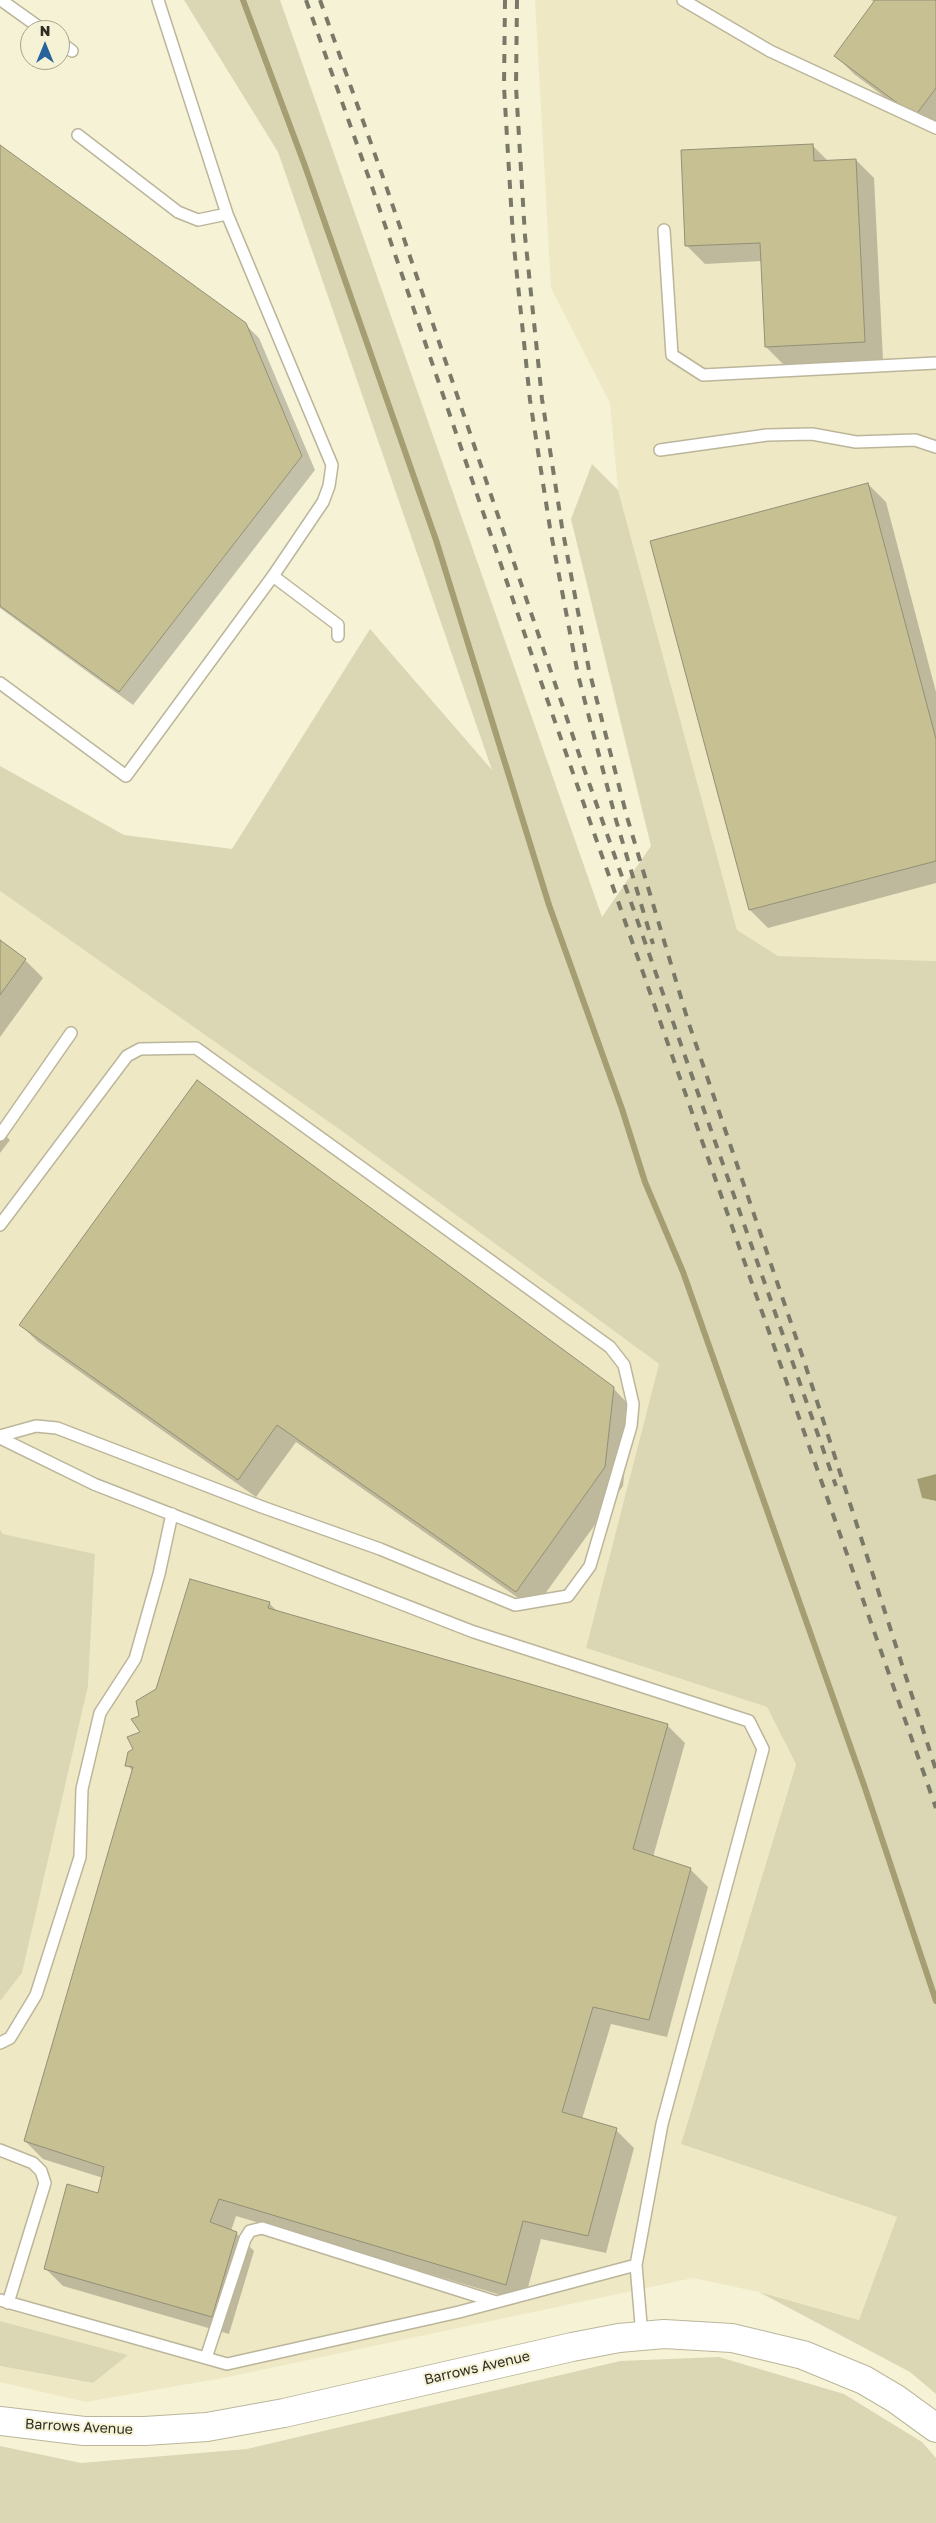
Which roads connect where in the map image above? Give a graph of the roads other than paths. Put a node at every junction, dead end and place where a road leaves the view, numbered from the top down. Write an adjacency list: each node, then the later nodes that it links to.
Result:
1 (1, 0): 4 (lane)
2 (158, 0): 7 (lane)
3 (683, 0): 5 (lane)
4 (29, 20)
5 (936, 128)
6 (78, 135): 7 (lane)
7 (227, 214): 12 (lane)
8 (664, 230): 9 (lane)
9 (936, 364)
10 (936, 446): 11 (lane)
11 (660, 450)
12 (273, 576): 13 (lane); 14 (lane)
13 (338, 636)
14 (0, 683)
15 (71, 1033): 16 (lane)
16 (0, 1135)
17 (0, 1225): 18 (lane)
18 (0, 1437): 19 (lane)
19 (172, 1514): 20 (lane); 22 (lane)
20 (0, 2043)
21 (0, 2150): 23 (lane)
22 (636, 2265): 24 (lane); 25 (lane)
23 (4, 2302): 26 (lane)
24 (496, 2302): 26 (lane); 26 (lane)
25 (642, 2336): 27 (street, Barrows Avenue); 28 (street, Barrows Avenue)
26 (206, 2358)
27 (0, 2421)
28 (936, 2428)

